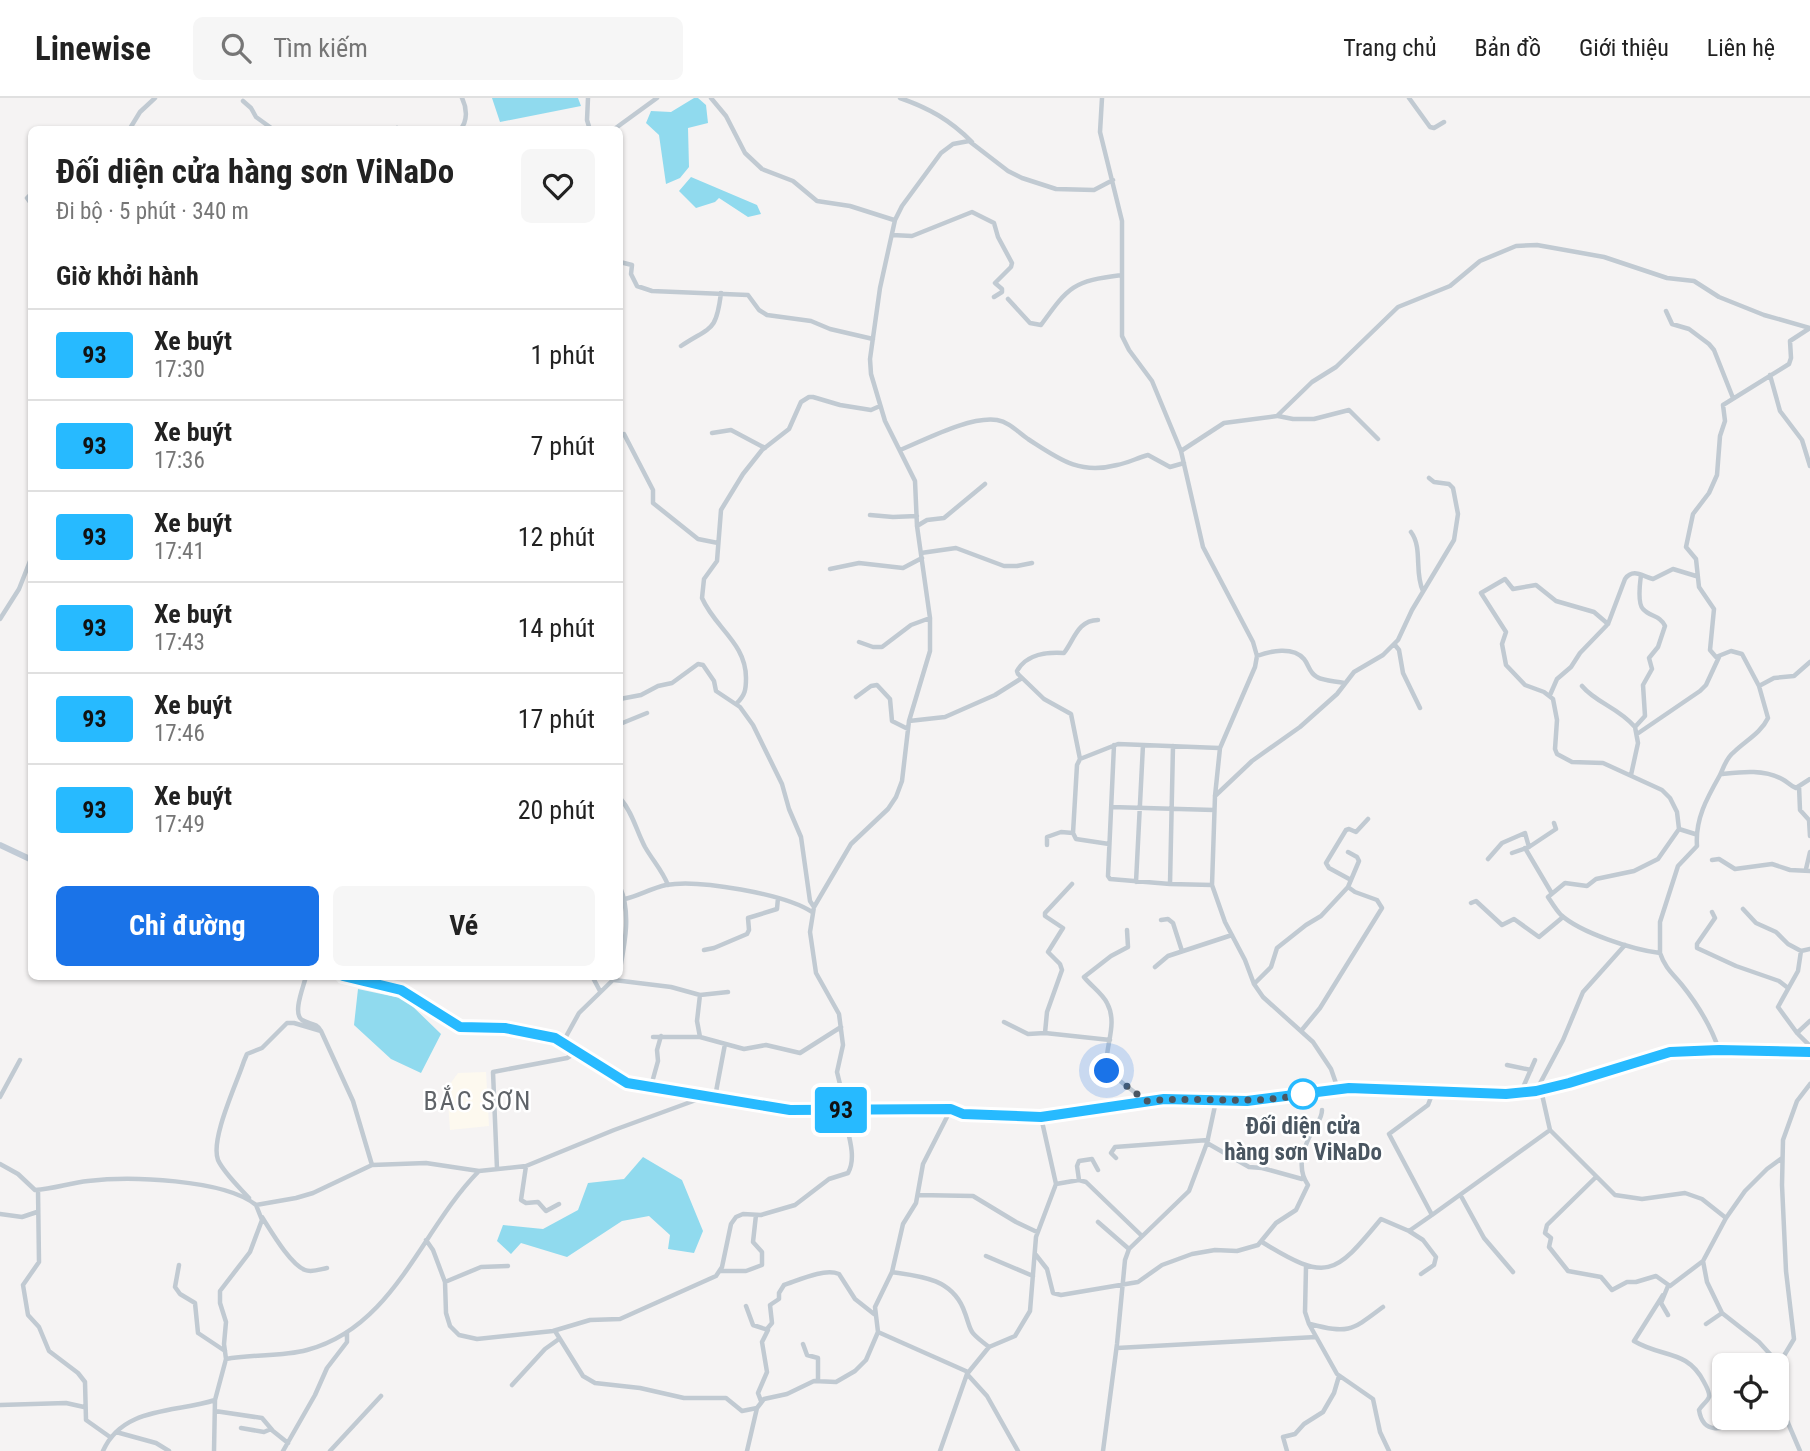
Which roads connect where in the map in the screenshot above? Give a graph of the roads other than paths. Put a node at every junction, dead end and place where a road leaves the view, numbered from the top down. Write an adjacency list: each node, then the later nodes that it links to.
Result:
1 (155, 98): 11 (street)
2 (462, 98): 13 (street)
3 (588, 98): 14 (street)
4 (657, 98): 15 (street)
5 (711, 98): 18 (street)
6 (900, 98): 16 (street)
7 (1102, 98): 17 (street)
8 (1409, 98): 10 (street)
9 (243, 102): 12 (street)
10 (1444, 122)
11 (132, 126)
12 (268, 126)
13 (462, 126)
14 (589, 126)
15 (618, 126)
16 (973, 142): 17 (street); 18 (street)
17 (1113, 180): 21 (street)
18 (895, 220): 19 (street)
19 (892, 235): 23 (street); 27 (street)
20 (623, 263): 22 (street)
21 (1122, 275): 24 (street); 38 (street)
22 (721, 293): 27 (street); 28 (street)
23 (994, 297)
24 (1008, 299)
25 (1667, 311): 30 (street)
26 (1810, 328): 29 (street); 32 (street)
27 (873, 339): 31 (street)
28 (681, 346)
29 (1770, 375): 30 (street); 40 (street)
30 (1733, 398): 53 (street)
31 (880, 406): 36 (street); 37 (street)
32 (1277, 416): 35 (street); 38 (street)
33 (712, 433): 36 (street)
34 (624, 434): 47 (street)
35 (1378, 439)
36 (765, 448): 47 (street)
37 (900, 450): 39 (street); 44 (street)
38 (1181, 451): 39 (street)
39 (1184, 463): 61 (street)
40 (1810, 467)
41 (1429, 478): 54 (street)
42 (985, 484): 45 (street)
43 (870, 515): 44 (street)
44 (916, 516): 45 (street)
45 (917, 526): 48 (street)
46 (1411, 532): 54 (street)
47 (718, 543): 71 (street)
48 (922, 555): 49 (street); 50 (street); 55 (street)
49 (1031, 563)
50 (830, 569)
51 (28, 572): 56 (street)
52 (1641, 575): 53 (street); 58 (street); 76 (street)
53 (1696, 576): 62 (street)
54 (1423, 592): 60 (street)
55 (930, 618): 59 (street); 74 (street)
56 (0, 619)
57 (1098, 620): 64 (street)
58 (1608, 624): 68 (street); 68 (street)
59 (859, 642)
60 (1395, 645): 65 (street); 72 (street)
61 (1257, 656): 65 (street); 82 (street)
62 (1719, 657): 66 (street); 78 (street)
63 (1810, 662): 66 (street)
64 (1022, 678): 74 (street); 83 (street)
65 (1344, 683): 88 (street)
66 (1759, 685): 84 (street)
67 (1582, 686): 76 (street)
68 (1550, 695): 85 (street)
69 (856, 696): 77 (street)
70 (623, 698): 71 (street)
71 (737, 703): 124 (street)
72 (1420, 708)
73 (647, 713): 75 (street)
74 (909, 721): 77 (street)
75 (623, 723)
76 (1635, 727): 78 (street)
77 (908, 729): 124 (street)
78 (1637, 734): 85 (street)
79 (1114, 745): 80 (street); 83 (street); 90 (street)
80 (1143, 745): 81 (street); 91 (street)
81 (1173, 746): 82 (street); 92 (street)
82 (1220, 748): 88 (street)
83 (1080, 759): 97 (street)
84 (1720, 774): 87 (street); 98 (street)
85 (1631, 775): 96 (street)
86 (1810, 779): 87 (street)
87 (1799, 786): 99 (street)
88 (1215, 796): 93 (street)
89 (623, 802): 115 (street)
90 (1111, 807): 91 (street); 100 (street)
91 (1140, 808): 92 (street); 112 (street)
92 (1173, 809): 93 (street); 114 (street)
93 (1214, 810): 116 (street)
94 (1368, 819): 111 (street)
95 (1554, 823): 103 (street)
96 (1679, 829): 98 (street); 118 (street)
97 (1073, 833): 100 (street); 102 (street)
98 (1695, 834): 135 (street)
99 (1810, 836)
100 (1109, 844): 112 (street)
101 (0, 845): 107 (street)
102 (1047, 845)
103 (1527, 847): 106 (street); 108 (street); 118 (street)
104 (1348, 852): 111 (street)
105 (1810, 852): 110 (street)
106 (1512, 853)
107 (28, 858)
108 (1488, 859)
109 (1712, 860): 110 (street)
110 (1808, 870)
111 (1351, 880): 117 (street)
112 (1136, 882): 114 (street)
113 (1072, 884): 153 (street)
114 (1170, 884): 116 (street)
115 (668, 885): 120 (street); 121 (street)
116 (1212, 885): 129 (street)
117 (1348, 887): 143 (street); 152 (street)
118 (1552, 893): 126 (street)
119 (623, 894): 121 (street)
120 (778, 898): 124 (street); 132 (street)
121 (625, 899): 136 (street)
122 (1471, 903): 126 (street)
123 (1743, 909): 134 (street)
124 (813, 910): 150 (street)
125 (1712, 912): 144 (street)
126 (1563, 917): 130 (street)
127 (1161, 920): 133 (street)
128 (1127, 930): 158 (street)
129 (1232, 935): 133 (street); 143 (street)
130 (1625, 945): 135 (street); 172 (street)
131 (1810, 949): 134 (street)
132 (704, 950)
133 (1182, 951): 137 (street)
134 (1801, 951): 144 (street)
135 (1660, 953): 162 (street)
136 (623, 954)
137 (1155, 967)
138 (623, 979): 147 (street)
139 (305, 980): 151 (street)
140 (360, 980): 159 (street)
141 (594, 980): 145 (street)
142 (614, 980): 145 (street)
143 (1254, 984): 152 (street)
144 (1788, 988): 154 (street)
145 (600, 991): 159 (street)
146 (728, 992): 147 (street)
147 (700, 995): 157 (street)
148 (1810, 1020): 154 (street)
149 (1004, 1022): 153 (street)
150 (841, 1027): 160 (street); 180 (street)
151 (321, 1031): 188 (street); 200 (street)
152 (1301, 1031): 171 (street)
153 (1045, 1032): 158 (street)
154 (1797, 1033): 161 (street)
155 (661, 1036): 156 (street); 157 (street); 170 (street)
156 (653, 1037)
157 (700, 1037): 160 (street)
158 (1110, 1040): 177 (street)
159 (563, 1042): 163 (street)
160 (725, 1044): 176 (street)
161 (1810, 1046)
162 (1719, 1050): 164 (street); 172 (street)
163 (577, 1052): 170 (street); 190 (street)
164 (1810, 1052)
165 (20, 1060): 175 (street)
166 (1535, 1060): 168 (street)
167 (1507, 1065): 168 (street)
168 (1531, 1070): 174 (street)
169 (1810, 1084): 185 (street)
170 (651, 1086): 176 (street)
171 (1338, 1089): 173 (street); 178 (street)
172 (1539, 1090): 174 (street); 183 (street)
173 (1433, 1092): 174 (street); 206 (street)
174 (1521, 1093)
175 (0, 1097)
176 (711, 1097): 180 (street); 189 (street)
177 (1146, 1101): 178 (street); 182 (street)
178 (1216, 1101): 184 (street)
179 (951, 1109): 180 (street); 182 (street); 198 (street)
180 (845, 1110): 205 (street)
181 (1322, 1110): 194 (street)
182 (1041, 1117): 196 (street)
183 (1550, 1130): 193 (street); 199 (street)
184 (1207, 1142): 186 (street); 194 (street); 212 (street)
185 (1783, 1157): 208 (street); 250 (street)
186 (1116, 1158)
187 (0, 1164): 197 (street)
188 (372, 1165): 192 (street); 202 (street)
189 (526, 1166): 190 (street); 201 (street)
190 (497, 1169): 192 (street)
191 (1098, 1170): 195 (street)
192 (479, 1171): 213 (street)
193 (1596, 1177): 208 (street); 230 (street)
194 (1303, 1179): 214 (street)
195 (1079, 1180): 196 (street); 212 (street)
196 (1056, 1184): 211 (street)
197 (38, 1190): 200 (street); 203 (street)
198 (918, 1195): 211 (street); 224 (street)
199 (1461, 1196): 206 (street); 225 (street)
200 (249, 1199): 202 (street)
201 (559, 1203)
202 (257, 1205): 207 (street)
203 (38, 1211): 204 (street); 260 (street)
204 (0, 1214)
205 (755, 1215): 223 (street); 223 (street)
206 (1432, 1215): 210 (street)
207 (262, 1216): 222 (street); 248 (street)
208 (1726, 1218): 218 (street)
209 (1098, 1222): 215 (street)
210 (1409, 1231): 221 (street); 226 (street)
211 (1037, 1232): 216 (street)
212 (1142, 1236): 215 (street)
213 (426, 1240): 228 (street); 241 (street)
214 (1262, 1242): 221 (street); 229 (street)
215 (1129, 1249): 229 (street)
216 (1036, 1255): 227 (street); 229 (street)
217 (986, 1256): 227 (street)
218 (1703, 1261): 230 (street); 234 (street)
219 (179, 1265): 248 (street)
220 (508, 1266): 228 (street)
221 (1306, 1267): 237 (street)
222 (327, 1268)
223 (720, 1271): 240 (street)
224 (892, 1272): 235 (street); 246 (street)
225 (1513, 1272)
226 (1421, 1274)
227 (1034, 1276): 246 (street)
228 (445, 1282): 240 (street)
229 (1124, 1284): 247 (street)
230 (1668, 1286): 231 (street)
231 (1663, 1295): 236 (street); 265 (street)
232 (746, 1306): 239 (street)
233 (1383, 1307): 237 (street)
234 (1722, 1313): 238 (street); 249 (street)
235 (875, 1315): 239 (street); 242 (street)
236 (1668, 1315)
237 (1309, 1324): 243 (street)
238 (1706, 1324)
239 (767, 1329): 258 (street)
240 (555, 1331): 244 (street)
241 (347, 1332): 251 (street); 269 (street)
242 (878, 1332): 252 (street); 254 (street)
243 (1316, 1337): 247 (street); 253 (street)
244 (559, 1339): 255 (street); 261 (street)
245 (803, 1344): 254 (street)
246 (989, 1347): 252 (street)
247 (1117, 1348): 278 (street)
248 (225, 1351): 251 (street)
249 (1769, 1353)
250 (1786, 1353)
251 (226, 1359): 257 (street)
252 (968, 1373): 276 (street); 277 (street)
253 (1339, 1376): 279 (street); 280 (street)
254 (818, 1381): 258 (street)
255 (512, 1385)
256 (381, 1396): 274 (street)
257 (215, 1400): 262 (street); 267 (street)
258 (761, 1401): 261 (street)
259 (0, 1405): 260 (street)
260 (84, 1407): 268 (street)
261 (757, 1408): 275 (street)
262 (215, 1411): 266 (street); 272 (street)
263 (1789, 1425): 281 (street)
264 (240, 1428): 266 (street)
265 (1712, 1428)
266 (271, 1429): 269 (street)
267 (115, 1432): 268 (street); 271 (street)
268 (110, 1437): 270 (street)
269 (288, 1443): 273 (street)
270 (103, 1451)
271 (169, 1451)
272 (214, 1451)
273 (283, 1451)
274 (330, 1451)
275 (747, 1451)
276 (940, 1451)
277 (1018, 1451)
278 (1103, 1451)
279 (1287, 1451)
280 (1389, 1451)
281 (1800, 1451)

